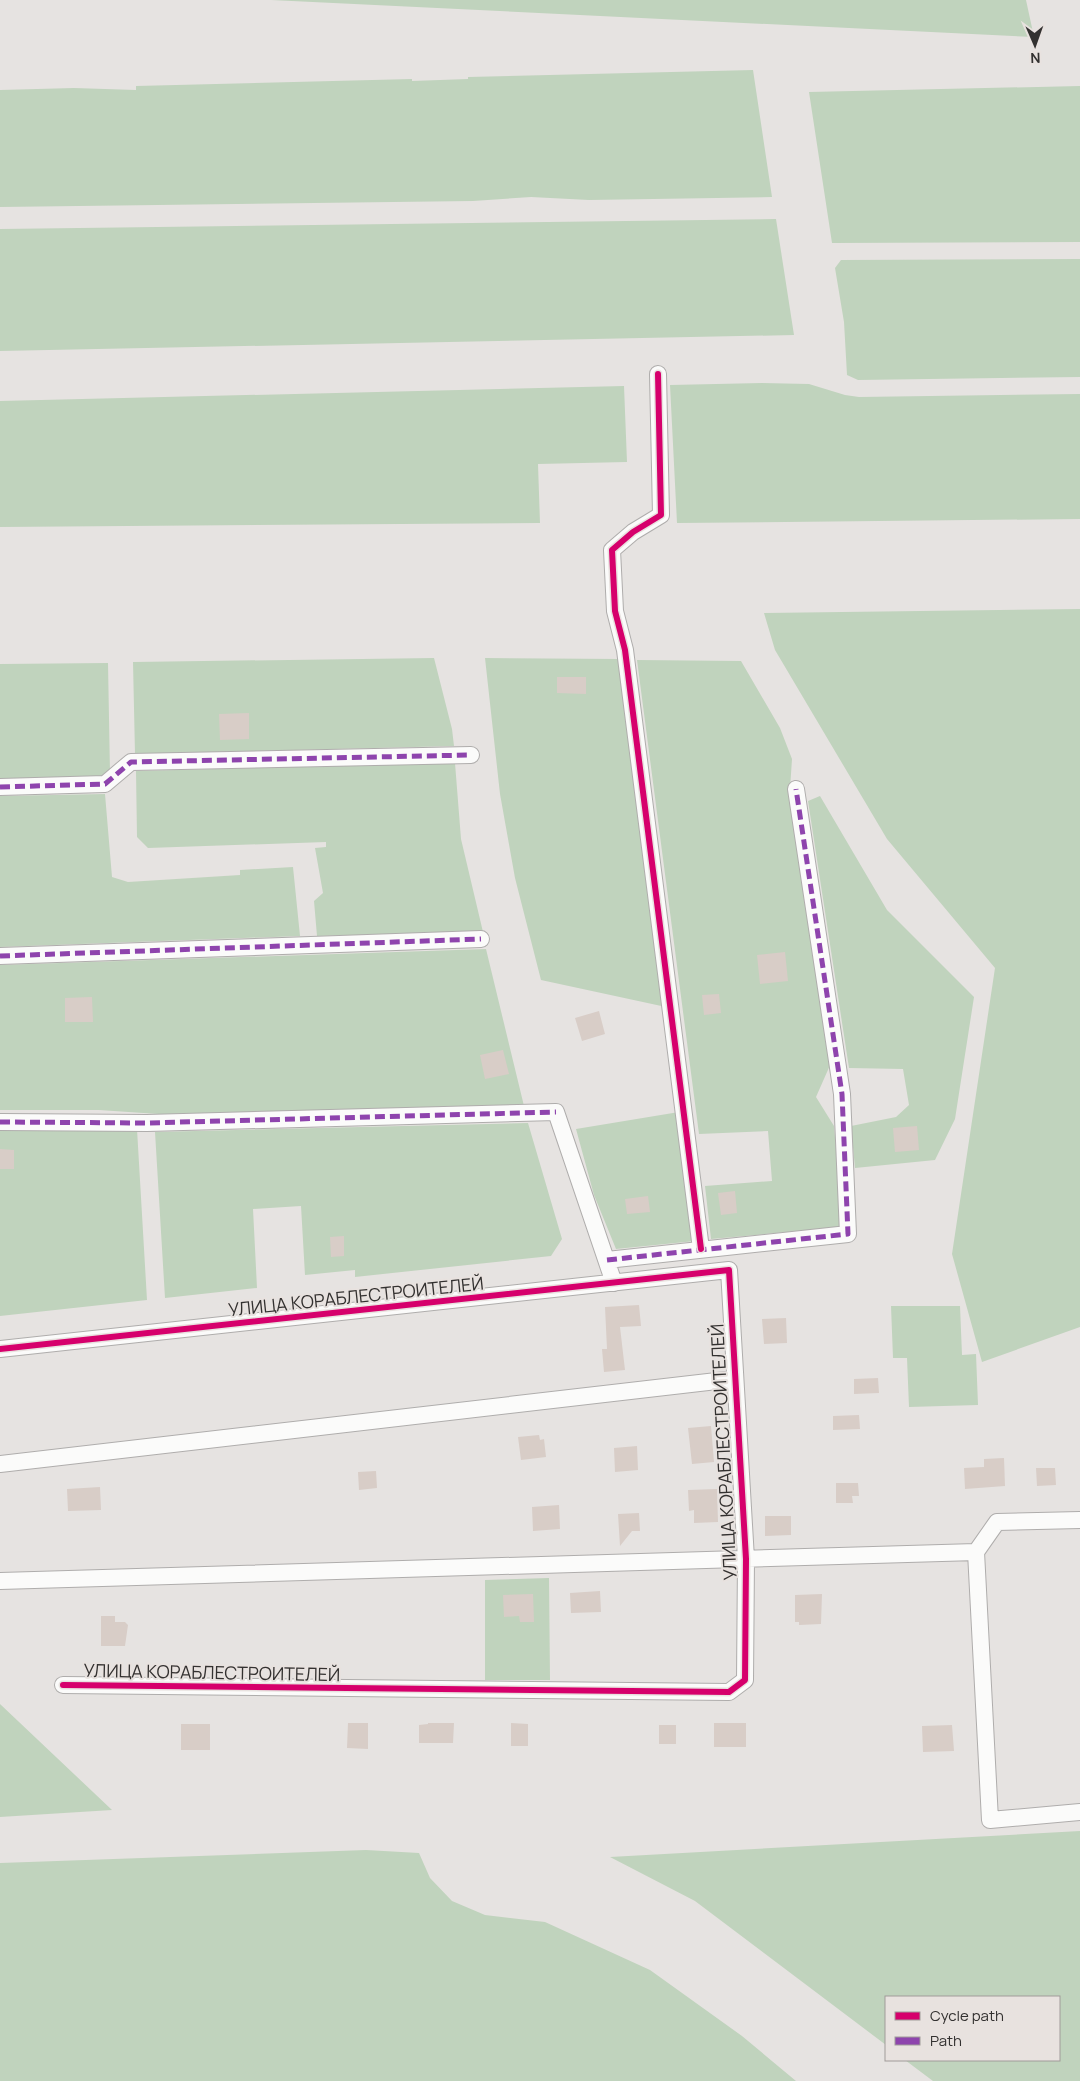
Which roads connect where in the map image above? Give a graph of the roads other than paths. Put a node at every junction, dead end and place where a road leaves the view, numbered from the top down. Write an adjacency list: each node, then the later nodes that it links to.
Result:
1 (658, 374): 8 (street)
2 (471, 755): 3 (street)
3 (0, 787)
4 (796, 789): 8 (street)
5 (481, 939): 6 (street)
6 (0, 956)
7 (0, 1122): 9 (street)
8 (701, 1249): 9 (street)
9 (607, 1260): 10 (street)
10 (614, 1283): 11 (street, УЛИЦА КОРАБЛЕСТРОИТЕЛЕЙ); 12 (street, УЛИЦА КОРАБЛЕСТРОИТЕЛЕЙ)
11 (0, 1350)
12 (734, 1379): 13 (street); 16 (street, УЛИЦА КОРАБЛЕСТРОИТЕЛЕЙ)
13 (0, 1464)
14 (1080, 1520): 15 (street)
15 (976, 1552): 16 (street); 19 (street)
16 (746, 1559): 17 (street); 18 (street, УЛИЦА КОРАБЛЕСТРОИТЕЛЕЙ)
17 (0, 1580)
18 (63, 1685)
19 (1080, 1812)

